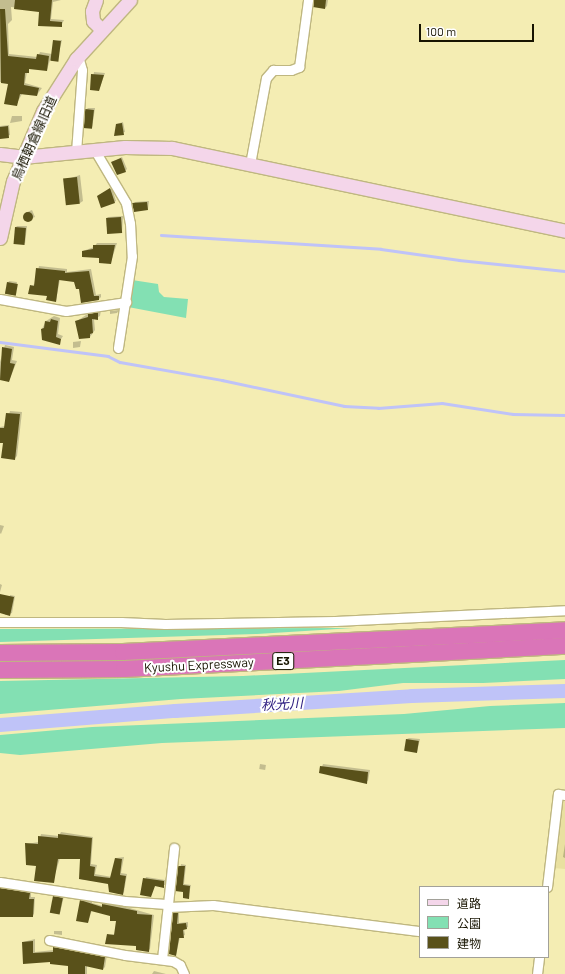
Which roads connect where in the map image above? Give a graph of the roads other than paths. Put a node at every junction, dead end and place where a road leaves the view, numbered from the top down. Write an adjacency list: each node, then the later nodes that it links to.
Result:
1 (96, 0): 4 (street)
2 (130, 0): 4 (street, 鳥栖朝倉線旧道)
3 (308, 0): 10 (street)
4 (101, 29): 5 (street, 鳥栖朝倉線旧道)
5 (78, 56): 7 (street); 9 (street, 鳥栖朝倉線旧道)
6 (94, 149): 7 (street); 10 (street); 14 (street)
7 (76, 152): 9 (street)
8 (0, 154): 9 (street)
9 (23, 158): 12 (street, 鳥栖朝倉線旧道)
10 (250, 164): 11 (street)
11 (565, 231)
12 (0, 238)
13 (0, 299): 14 (street)
14 (126, 302): 15 (street)
15 (118, 348)
16 (565, 610): 17 (street)
17 (0, 622)
18 (565, 630): 20 (highway, Kyushu Expressway / E3)
19 (565, 646): 21 (highway, Kyushu Expressway / E3)
20 (0, 653)
21 (0, 670)
22 (565, 795): 25 (street)
23 (174, 848): 26 (street)
24 (0, 882): 26 (street)
25 (547, 886)
26 (167, 906): 27 (street); 30 (street)
27 (419, 931)
28 (48, 940): 30 (street)
29 (539, 958): 32 (street)
30 (162, 959): 31 (street)
31 (184, 974)
32 (537, 974)

